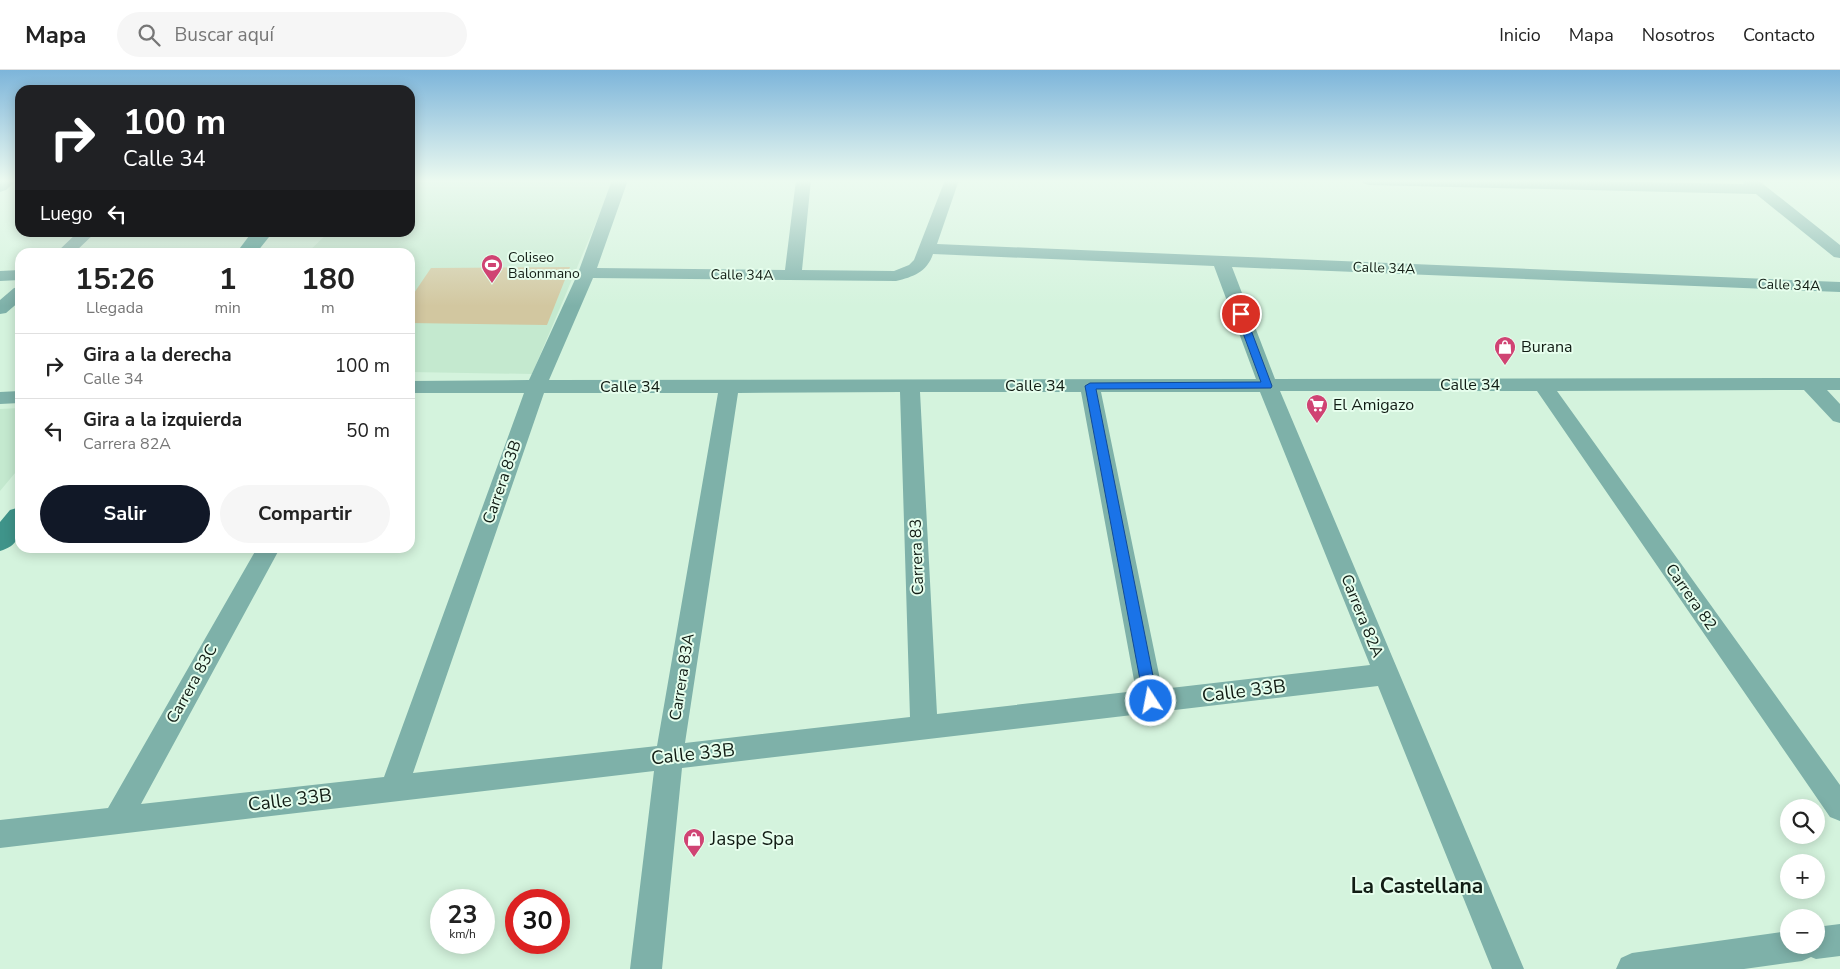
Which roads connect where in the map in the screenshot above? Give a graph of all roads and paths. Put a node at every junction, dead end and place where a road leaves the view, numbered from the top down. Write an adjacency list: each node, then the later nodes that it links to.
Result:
1 (605, 222): 12 (street, Carrera 83B)
2 (799, 222): 15 (street)
3 (937, 222): 9 (street)
4 (1801, 222): 10 (street)
5 (82, 237): 7 (street)
6 (259, 237): 8 (street)
7 (69, 248)
8 (250, 248)
9 (928, 249): 11 (street, Calle 34A); 15 (street, Calle 34A)
10 (1840, 253)
11 (1221, 261): 16 (street, Calle 34A); 24 (street, Carrera 82A)
12 (587, 273): 15 (street, Calle 34A); 26 (street, Carrera 83B)
13 (15, 275): 14 (street)
14 (0, 276)
15 (793, 276)
16 (1840, 287)
17 (15, 296): 18 (street)
18 (0, 310)
19 (1809, 384): 20 (street, Calle 34); 21 (street, Calle 34); 30 (street)
20 (1840, 384)
21 (1543, 385): 24 (street, Calle 34); 39 (street, Carrera 82)
22 (910, 386): 23 (street, Calle 34); 27 (street, Calle 34); 36 (street, Carrera 83)
23 (1090, 386): 24 (street, Calle 34); 35 (street)
24 (1268, 386): 34 (street, Carrera 82A)
25 (415, 387): 26 (street, Calle 34)
26 (536, 387): 27 (street, Calle 34); 38 (street, Carrera 83B)
27 (729, 387): 37 (street, Carrera 83A)
28 (15, 397): 29 (street)
29 (0, 398)
30 (1840, 416)
31 (15, 523): 32 (street)
32 (0, 541)
33 (265, 553): 40 (street, Carrera 83C)
34 (1385, 674): 35 (street, Calle 33B); 46 (street, Carrera 82A)
35 (1151, 701): 36 (street, Calle 33B)
36 (924, 728): 37 (street, Calle 33B)
37 (668, 756): 38 (street, Calle 33B); 45 (street, Carrera 83A)
38 (394, 788): 40 (street, Calle 33B)
39 (1840, 808)
40 (117, 820): 41 (street, Calle 33B)
41 (0, 834)
42 (1840, 940): 43 (street)
43 (1825, 942)
44 (1780, 948): 47 (street)
45 (646, 969)
46 (1508, 969)
47 (1632, 969)

